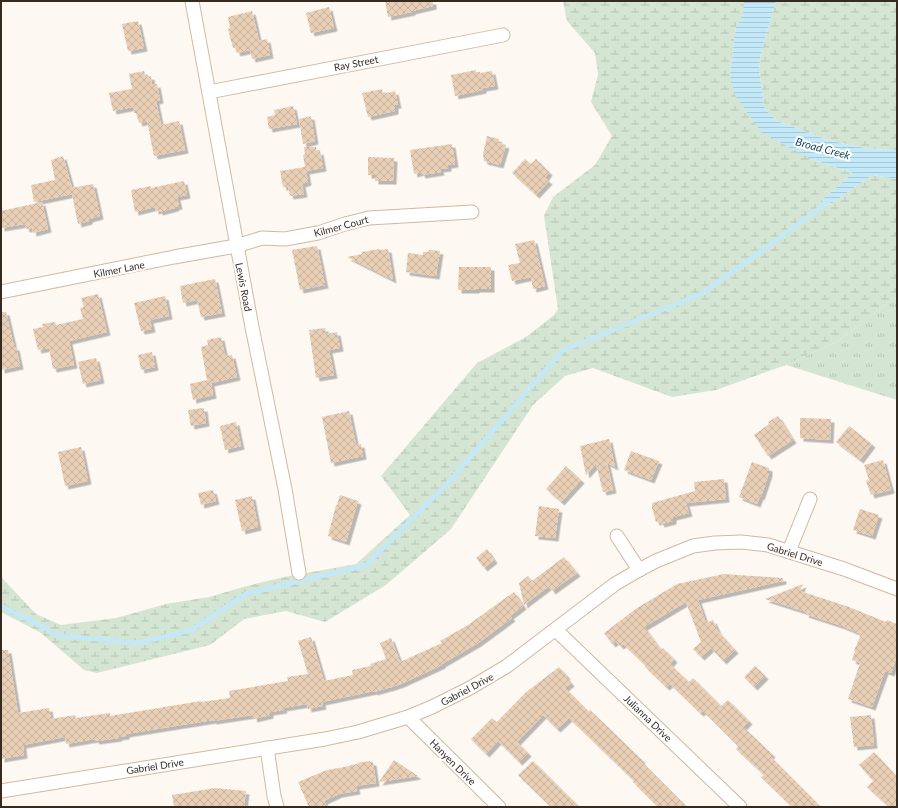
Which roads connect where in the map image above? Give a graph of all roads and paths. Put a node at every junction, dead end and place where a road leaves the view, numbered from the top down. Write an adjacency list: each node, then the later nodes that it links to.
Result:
1 (192, 1): 3 (street, Lewis Road)
2 (503, 35): 3 (street, Ray Street)
3 (209, 92): 5 (street, Lewis Road)
4 (472, 212): 5 (street, Kilmer Court)
5 (236, 246): 6 (street, Kilmer Lane); 11 (street, Lewis Road)
6 (1, 292)
7 (810, 499): 9 (street)
8 (617, 536): 10 (street)
9 (789, 551): 10 (street, Gabriel Drive); 12 (street, Gabriel Drive)
10 (639, 570): 13 (street, Gabriel Drive)
11 (299, 573)
12 (897, 589)
13 (556, 630): 14 (street, Gabriel Drive); 19 (street, Julianna Drive)
14 (408, 717): 15 (street, Gabriel Drive); 18 (street, Hanyen Drive)
15 (267, 748): 16 (street, Gabriel Drive); 17 (street)
16 (1, 791)
17 (277, 807)
18 (499, 807)
19 (740, 807)

